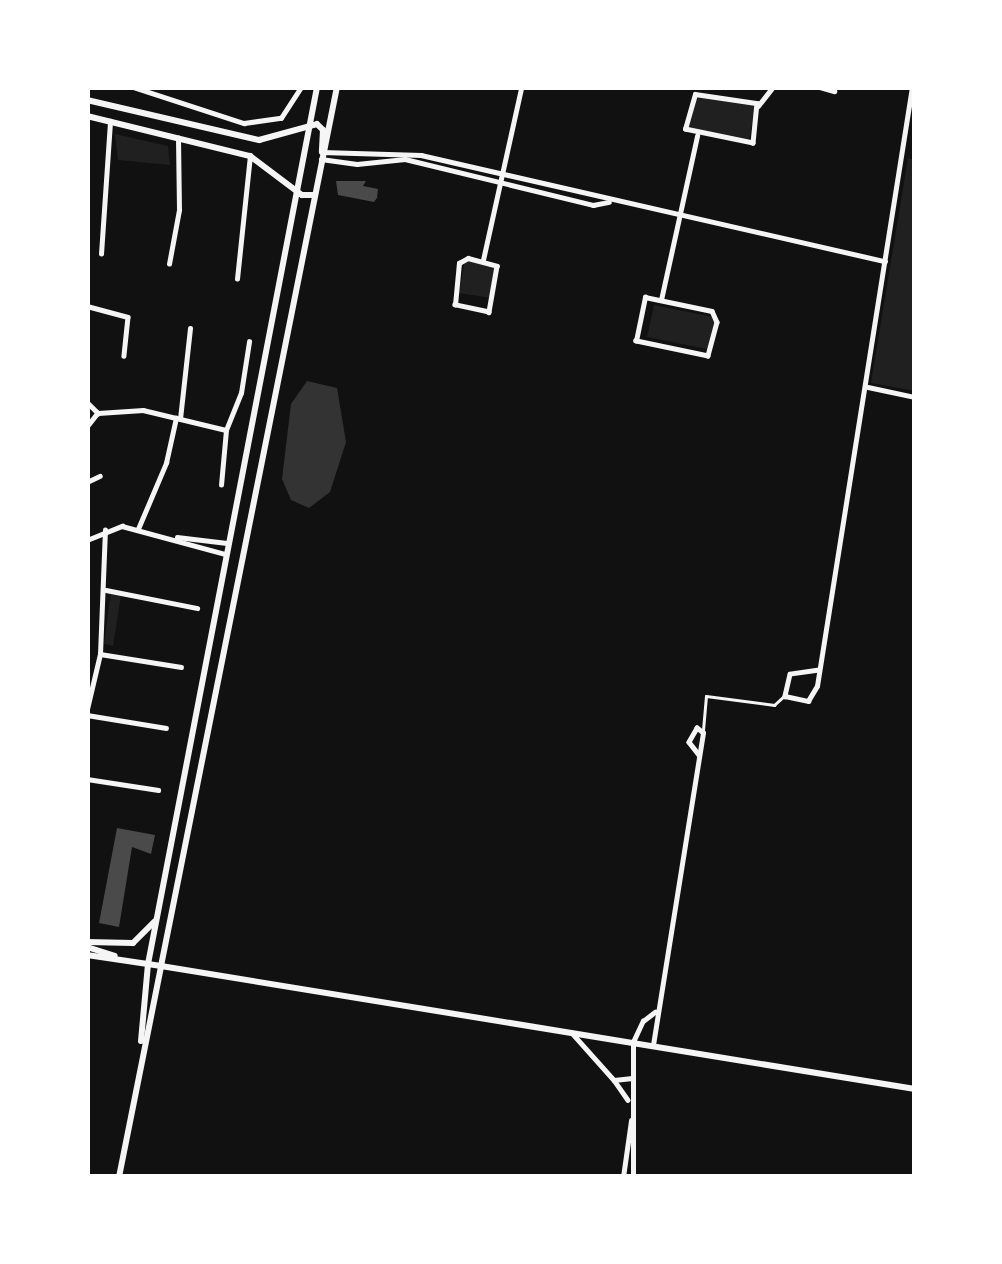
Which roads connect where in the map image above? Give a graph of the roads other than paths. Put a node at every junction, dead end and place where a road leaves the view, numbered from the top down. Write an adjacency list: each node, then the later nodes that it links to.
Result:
1 (134, 87): 2 (street)
2 (301, 87)
3 (317, 87): 15 (main road)
4 (337, 87): 21 (main road)
5 (536, 87): 9 (street)
6 (773, 87): 12 (street)
7 (820, 87): 10 (street)
8 (913, 87): 18 (street)
9 (518, 88): 22 (street)
10 (834, 91)
11 (87, 100): 15 (main road)
12 (758, 106): 16 (street); 16 (street)
13 (87, 116): 14 (main road)
14 (110, 122): 17 (main road); 28 (street)
15 (308, 124): 21 (main road); 24 (main road)
16 (698, 133): 27 (street)
17 (178, 138): 20 (main road); 31 (street)
18 (903, 151): 19 (street); 30 (street)
19 (915, 153)
20 (250, 156): 24 (main road); 32 (street)
21 (322, 156): 22 (street); 23 (street); 25 (main road)
22 (502, 173): 23 (street); 26 (street)
23 (500, 182): 26 (street); 29 (street)
24 (295, 190): 25 (main road); 45 (main road)
25 (314, 195): 46 (main road)
26 (611, 202): 27 (street)
27 (679, 217): 30 (street); 33 (street)
28 (101, 254)
29 (483, 260): 29 (street)
30 (885, 261): 38 (street)
31 (169, 264)
32 (237, 279)
33 (661, 300): 33 (street)
34 (87, 306): 37 (street)
35 (190, 329): 42 (street)
36 (249, 342): 44 (street)
37 (124, 356)
38 (866, 387): 39 (street); 60 (street)
39 (915, 398)
40 (87, 402): 41 (street)
41 (98, 413): 42 (street); 43 (street)
42 (178, 418): 44 (street); 51 (street)
43 (87, 427)
44 (226, 430): 49 (street)
45 (250, 432): 46 (main road); 54 (main road)
46 (267, 436): 66 (main road)
47 (100, 476): 48 (street)
48 (87, 482)
49 (221, 485)
50 (105, 530): 51 (street); 53 (street); 56 (street)
51 (139, 530): 52 (street)
52 (172, 537): 54 (street); 55 (street)
53 (87, 540)
54 (227, 543): 55 (main road)
55 (225, 554): 65 (main road)
56 (106, 590): 57 (street); 58 (street)
57 (197, 608)
58 (100, 655): 59 (street); 62 (street)
59 (181, 667)
60 (819, 670): 61 (street); 61 (street)
61 (784, 696): 64 (lane)
62 (87, 712): 63 (street)
63 (166, 728)
64 (703, 734): 67 (street); 67 (street)
65 (189, 749): 66 (main road); 70 (main road)
66 (203, 752): 71 (main road)
67 (699, 755): 76 (street)
68 (87, 779): 69 (street)
69 (158, 790)
70 (181, 793): 71 (main road); 72 (main road)
71 (194, 797): 75 (main road)
72 (158, 914): 73 (main road); 74 (main road)
73 (87, 948): 74 (main road)
74 (148, 964): 75 (main road); 80 (main road)
75 (161, 966): 77 (main road); 80 (main road)
76 (658, 1011): 78 (street); 79 (street)
77 (572, 1033): 78 (main road); 82 (street)
78 (633, 1042): 79 (main road); 81 (street)
79 (653, 1045): 83 (main road)
80 (142, 1051): 86 (main road)
81 (632, 1078): 82 (street); 84 (street)
82 (614, 1080): 84 (street)
83 (915, 1089)
84 (630, 1105): 85 (street)
85 (631, 1121): 87 (street); 88 (street)
86 (119, 1177)
87 (623, 1177)
88 (633, 1177)

